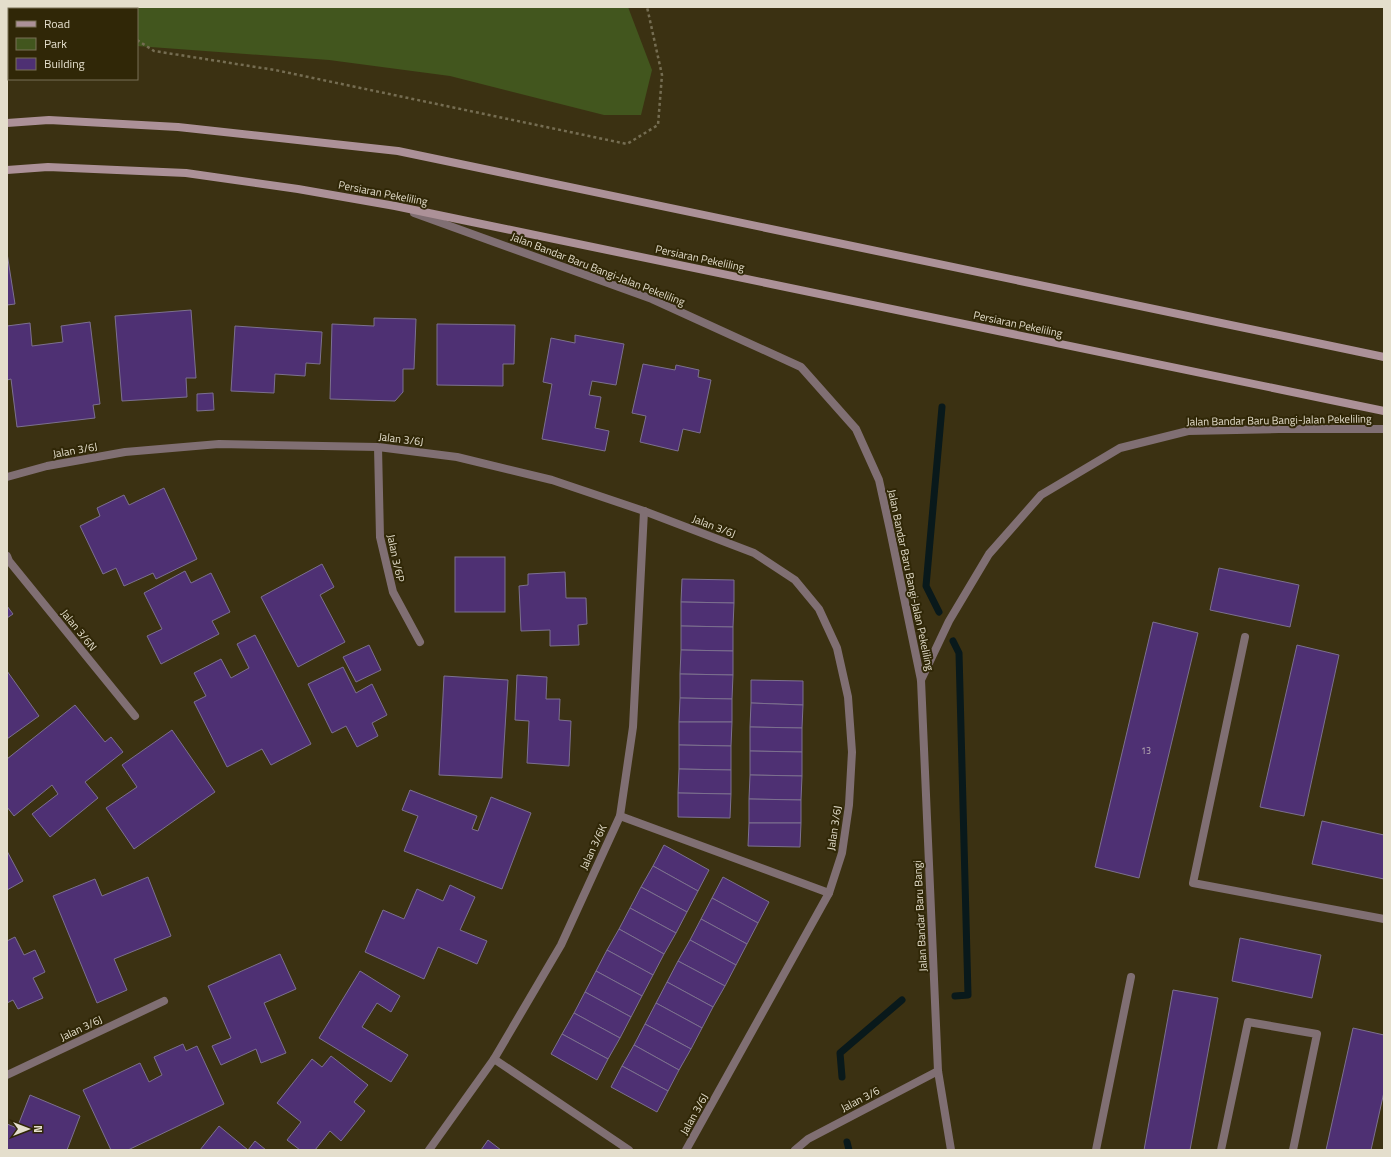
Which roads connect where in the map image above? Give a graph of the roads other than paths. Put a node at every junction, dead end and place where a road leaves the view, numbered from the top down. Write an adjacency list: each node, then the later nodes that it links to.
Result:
1 (7, 123): 4 (main road)
2 (7, 170): 3 (main road, Persiaran Pekeliling)
3 (395, 206): 5 (main road, Persiaran Pekeliling); 13 (street, Jalan Bandar Baru Bangi-Jalan Pekeliling)
4 (1384, 357)
5 (1384, 411)
6 (1384, 429): 13 (street, Jalan Bandar Baru Bangi-Jalan Pekeliling)
7 (378, 447): 8 (street, Jalan 3/6J); 9 (street, Jalan 3/6J); 12 (street, Jalan 3/6P)
8 (7, 477)
9 (644, 511): 15 (street, Jalan 3/6K); 16 (street, Jalan 3/6J)
10 (7, 556): 14 (street, Jalan 3/6N)
11 (1245, 637): 17 (street)
12 (420, 642)
13 (921, 680): 21 (street, Jalan Bandar Baru Bangi)
14 (135, 716)
15 (620, 816): 16 (street); 20 (street, Jalan 3/6K)
16 (829, 893): 25 (street, Jalan 3/6J)
17 (1384, 919)
18 (1131, 977): 28 (street)
19 (164, 1001): 22 (street, Jalan 3/6J)
20 (494, 1059): 23 (street, Jalan 3/6K); 24 (street)
21 (938, 1072): 26 (street, Jalan 3/6); 27 (street, Jalan Bandar Baru Bangi)
22 (7, 1075)
23 (429, 1150)
24 (629, 1150)
25 (686, 1150)
26 (795, 1150)
27 (951, 1150)
28 (1096, 1150)
29 (1221, 1150): 30 (street)
30 (1293, 1150)

